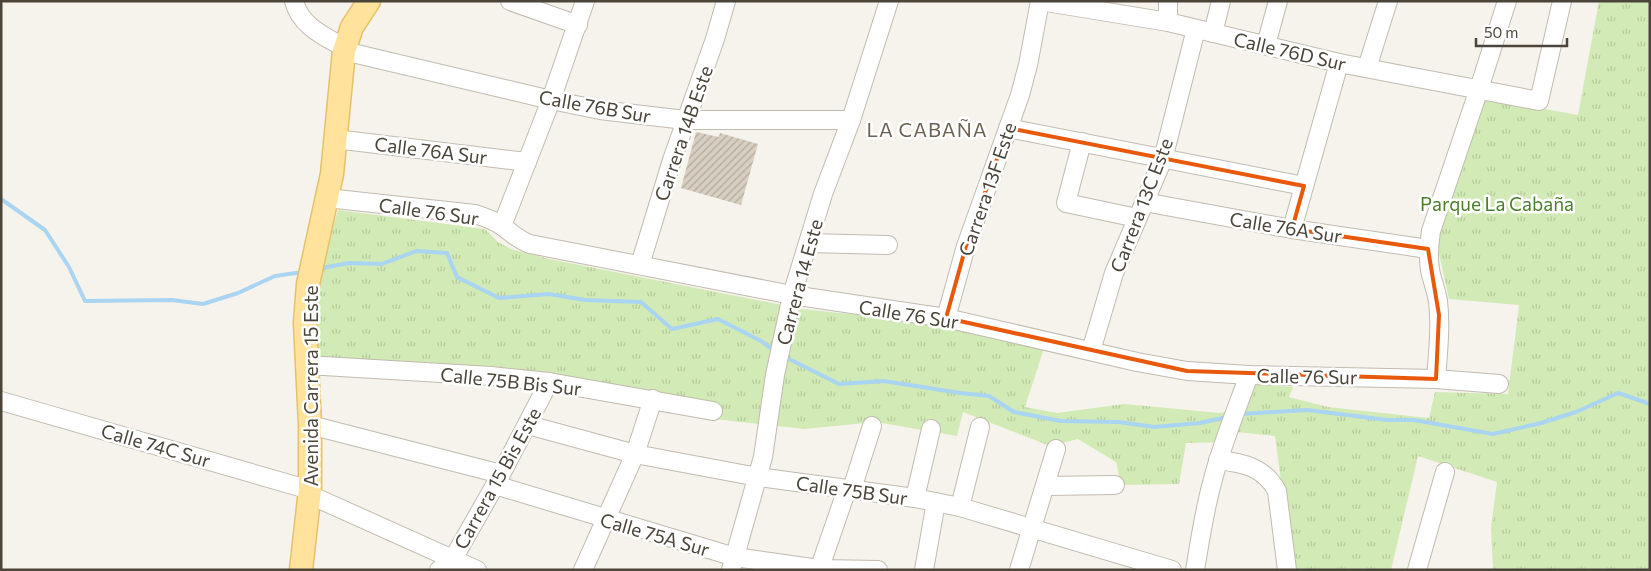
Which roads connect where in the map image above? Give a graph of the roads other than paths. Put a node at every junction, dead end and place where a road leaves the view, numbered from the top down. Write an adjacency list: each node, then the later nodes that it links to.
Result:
1 (294, 1): 18 (street, Calle 76B Sur)
2 (370, 1): 18 (main road, Avenida Carrera 15 Este)
3 (510, 1): 15 (street)
4 (585, 1): 15 (street)
5 (726, 1): 23 (street, Carrera 14B Este)
6 (889, 1): 24 (street, Carrera 14 Este)
7 (1168, 1): 14 (street)
8 (1221, 1): 16 (street, Carrera 13C Este)
9 (1278, 1): 17 (street)
10 (1388, 1): 20 (street)
11 (1506, 1): 21 (street)
12 (1562, 1): 21 (street, Calle 76D Sur)
13 (1044, 2): 14 (street, Calle 76D Sur); 25 (street, Carrera 13F Este)
14 (1168, 22): 16 (street, Calle 76D Sur)
15 (578, 25): 22 (street)
16 (1204, 31): 17 (street, Calle 76D Sur); 28 (street, Carrera 13C Este)
17 (1266, 46): 19 (street, Calle 76D Sur)
18 (344, 50): 22 (street, Calle 76B Sur); 26 (main road, Avenida Carrera 15 Este)
19 (1340, 63): 20 (street, Calle 76D Sur); 30 (street)
20 (1367, 68): 21 (street, Calle 76D Sur)
21 (1479, 89): 37 (street)
22 (551, 100): 23 (street, Calle 76B Sur); 29 (street)
23 (685, 120): 24 (street, Calle 76B Sur); 38 (street, Carrera 14B Este)
24 (851, 120): 35 (street, Carrera 14 Este)
25 (1008, 128): 27 (street); 40 (street, Carrera 13F Este)
26 (335, 139): 29 (street, Calle 76A Sur); 31 (main road, Avenida Carrera 15 Este)
27 (1082, 142): 28 (street); 32 (street, Calle 76A Sur)
28 (1163, 159): 30 (street); 32 (street, Carrera 13C Este)
29 (527, 162): 33 (street)
30 (1304, 186): 34 (street)
31 (327, 198): 33 (street, Calle 76 Sur); 42 (main road, Avenida Carrera 15 Este)
32 (1140, 210): 34 (street, Calle 76A Sur); 41 (street, Carrera 13C Este)
33 (502, 226): 38 (street, Calle 76 Sur)
34 (1292, 229): 37 (street, Calle 76A Sur)
35 (808, 243): 36 (street); 39 (street, Carrera 14 Este)
36 (888, 245)
37 (1428, 249): 44 (street)
38 (640, 264): 39 (street, Calle 76 Sur)
39 (792, 295): 40 (street, Calle 76 Sur); 59 (street, Carrera 14 Este)
40 (946, 318): 41 (street, Calle 76 Sur)
41 (1091, 351): 43 (street, Calle 76 Sur)
42 (307, 365): 45 (street, Calle 75B Bis Sur); 50 (main road, Avenida Carrera 15 Este)
43 (1249, 375): 44 (street, Calle 76 Sur); 57 (street)
44 (1436, 378): 46 (street, Calle 76 Sur)
45 (549, 382): 47 (street, Calle 75B Bis Sur); 51 (street, Carrera 15 Bis Este)
46 (1500, 384)
47 (653, 399): 49 (street, Calle 75B Bis Sur); 56 (street)
48 (1, 401): 64 (street, Calle 74C Sur)
49 (713, 411)
50 (310, 425): 60 (street, Calle 75A Sur); 64 (main road, Avenida Carrera 15 Este)
51 (528, 425): 56 (street, Calle 75B Sur); 60 (street, Carrera 15 Bis Este)
52 (872, 426): 63 (street)
53 (980, 427): 67 (street)
54 (931, 429): 65 (street)
55 (1056, 449): 62 (street)
56 (635, 454): 59 (street, Calle 75B Sur); 68 (street)
57 (1218, 460): 80 (street); 81 (street)
58 (1445, 472): 82 (street)
59 (758, 477): 63 (street, Calle 75B Sur); 70 (street, Carrera 14 Este)
60 (498, 480): 68 (street, Calle 75A Sur); 71 (street, Carrera 15 Bis Este)
61 (1115, 485): 62 (street)
62 (1045, 486): 69 (street)
63 (849, 489): 65 (street, Calle 75B Sur); 72 (street)
64 (310, 493): 71 (street, Calle 74C Sur); 73 (main road, Avenida Carrera 15 Este)
65 (916, 498): 66 (street, Calle 75B Sur)
66 (936, 502): 67 (street, Calle 75B Sur); 77 (street)
67 (960, 507): 69 (street, Calle 75B Sur)
68 (606, 520): 70 (street, Calle 75A Sur); 75 (street)
69 (1032, 528): 78 (street); 79 (street, Calle 75B Sur)
70 (733, 563): 72 (street, Calle 75A Sur)
71 (446, 564): 74 (street, Calle 74C Sur)
72 (819, 569): 76 (street, Calle 75A Sur)
73 (301, 570)
74 (477, 570)
75 (583, 570)
76 (878, 570)
77 (924, 570)
78 (1019, 570)
79 (1172, 570)
80 (1196, 570)
81 (1287, 570)
82 (1417, 570)

